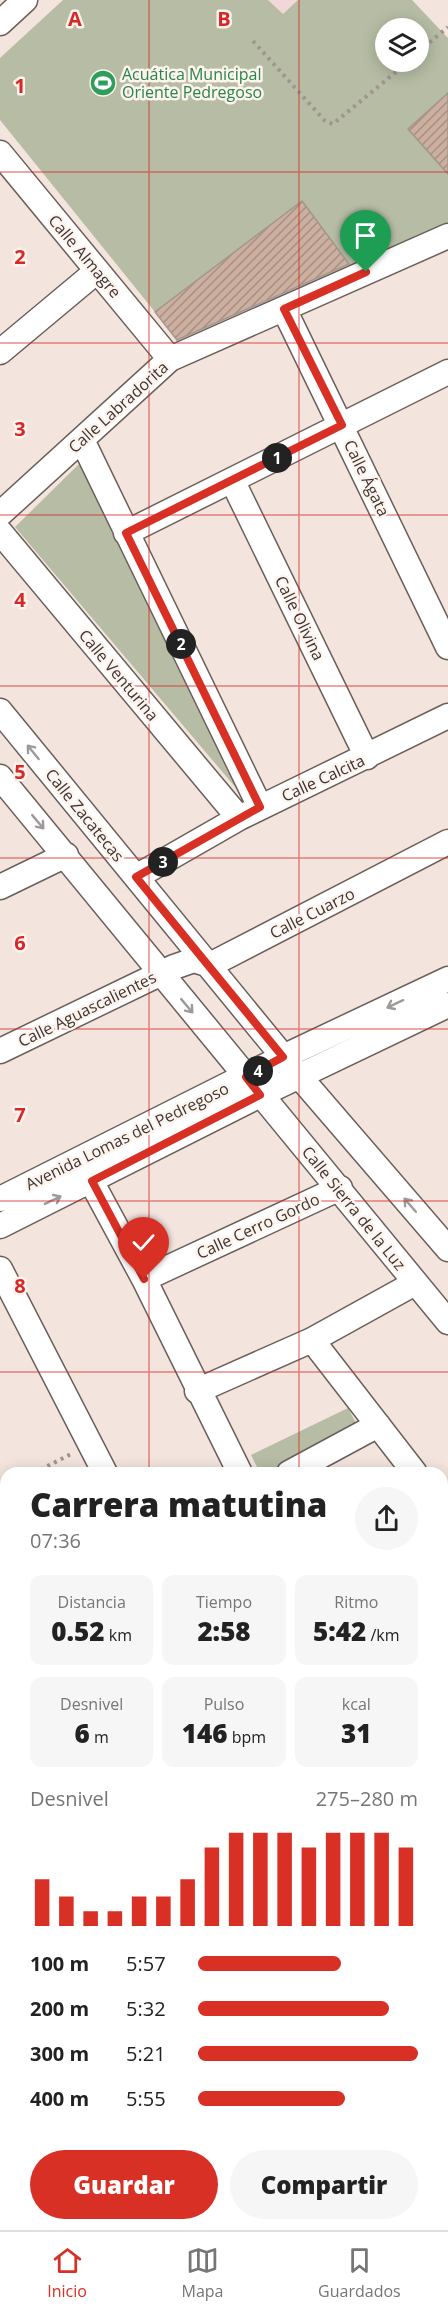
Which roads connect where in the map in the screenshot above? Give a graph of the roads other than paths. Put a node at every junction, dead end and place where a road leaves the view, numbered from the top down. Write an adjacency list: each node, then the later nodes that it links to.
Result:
1 (25, 0): 2 (street)
2 (0, 23)
3 (0, 153): 5 (street, Calle Almagre)
4 (448, 236): 6 (street, Calle Labradorita)
5 (97, 271): 7 (street); 8 (street, Calle Almagre)
6 (284, 309): 8 (street, Calle Labradorita); 10 (street, Calle Ágata)
7 (0, 352)
8 (170, 359): 11 (street, Calle Labradorita)
9 (448, 372): 10 (street)
10 (342, 425): 12 (street); 16 (street, Calle Ágata)
11 (82, 440): 13 (street, Calle Labradorita); 15 (street)
12 (232, 480): 15 (street); 19 (street, Calle Olivina)
13 (0, 514)
14 (0, 532): 21 (street, Calle Venturina)
15 (126, 533): 21 (street)
16 (448, 647)
17 (0, 711): 24 (street, Calle Zacatecas, one-way to 17)
18 (448, 716): 19 (street, Calle Calcita)
19 (367, 757): 21 (street, Calle Calcita)
20 (0, 777): 23 (street, Calle Zacatecas, one-way to 23)
21 (249, 812): 24 (street, Calle Calcita)
22 (448, 842): 26 (street, Calle Cuarzo)
23 (66, 855): 25 (street); 26 (street, Calle Zacatecas)
24 (136, 877): 26 (street, Calle Zacatecas)
25 (0, 887)
26 (184, 967): 29 (street, Calle Aguascalientes); 30 (street, Calle Zacatecas); 32 (street, Calle Zacatecas, one-way to 32)
27 (448, 979): 30 (street, Avenida Lomas del Pedregoso, one-way to 30)
28 (448, 1005): 31 (street, Avenida Lomas del Pedregoso)
29 (0, 1051)
30 (283, 1057): 31 (street); 32 (street, Avenida Lomas del Pedregoso)
31 (299, 1076): 32 (street, Avenida Lomas del Pedregoso); 38 (street, one-way to 31)
32 (258, 1084): 33 (street, Avenida Lomas del Pedregoso); 34 (street, Avenida Lomas del Pedregoso); 35 (street, Calle Sierra de la Luz)
33 (80, 1160): 34 (street); 36 (street, Avenida Lomas del Pedregoso)
34 (92, 1181): 37 (street, Avenida Lomas del Pedregoso, one-way to 34); 40 (street)
35 (340, 1188): 40 (street, Calle Cerro Gordo); 41 (street, Calle Sierra de la Luz)
36 (0, 1199)
37 (0, 1226)
38 (448, 1249)
39 (0, 1269): 46 (street)
40 (144, 1279): 44 (street)
41 (415, 1283): 42 (street, Calle Sierra de la Luz); 43 (street)
42 (448, 1323)
43 (312, 1340): 44 (street); 45 (street)
44 (197, 1391): 47 (street)
45 (378, 1425): 48 (street); 49 (street)
46 (102, 1467)
47 (237, 1467)
48 (300, 1467)
49 (410, 1467)

